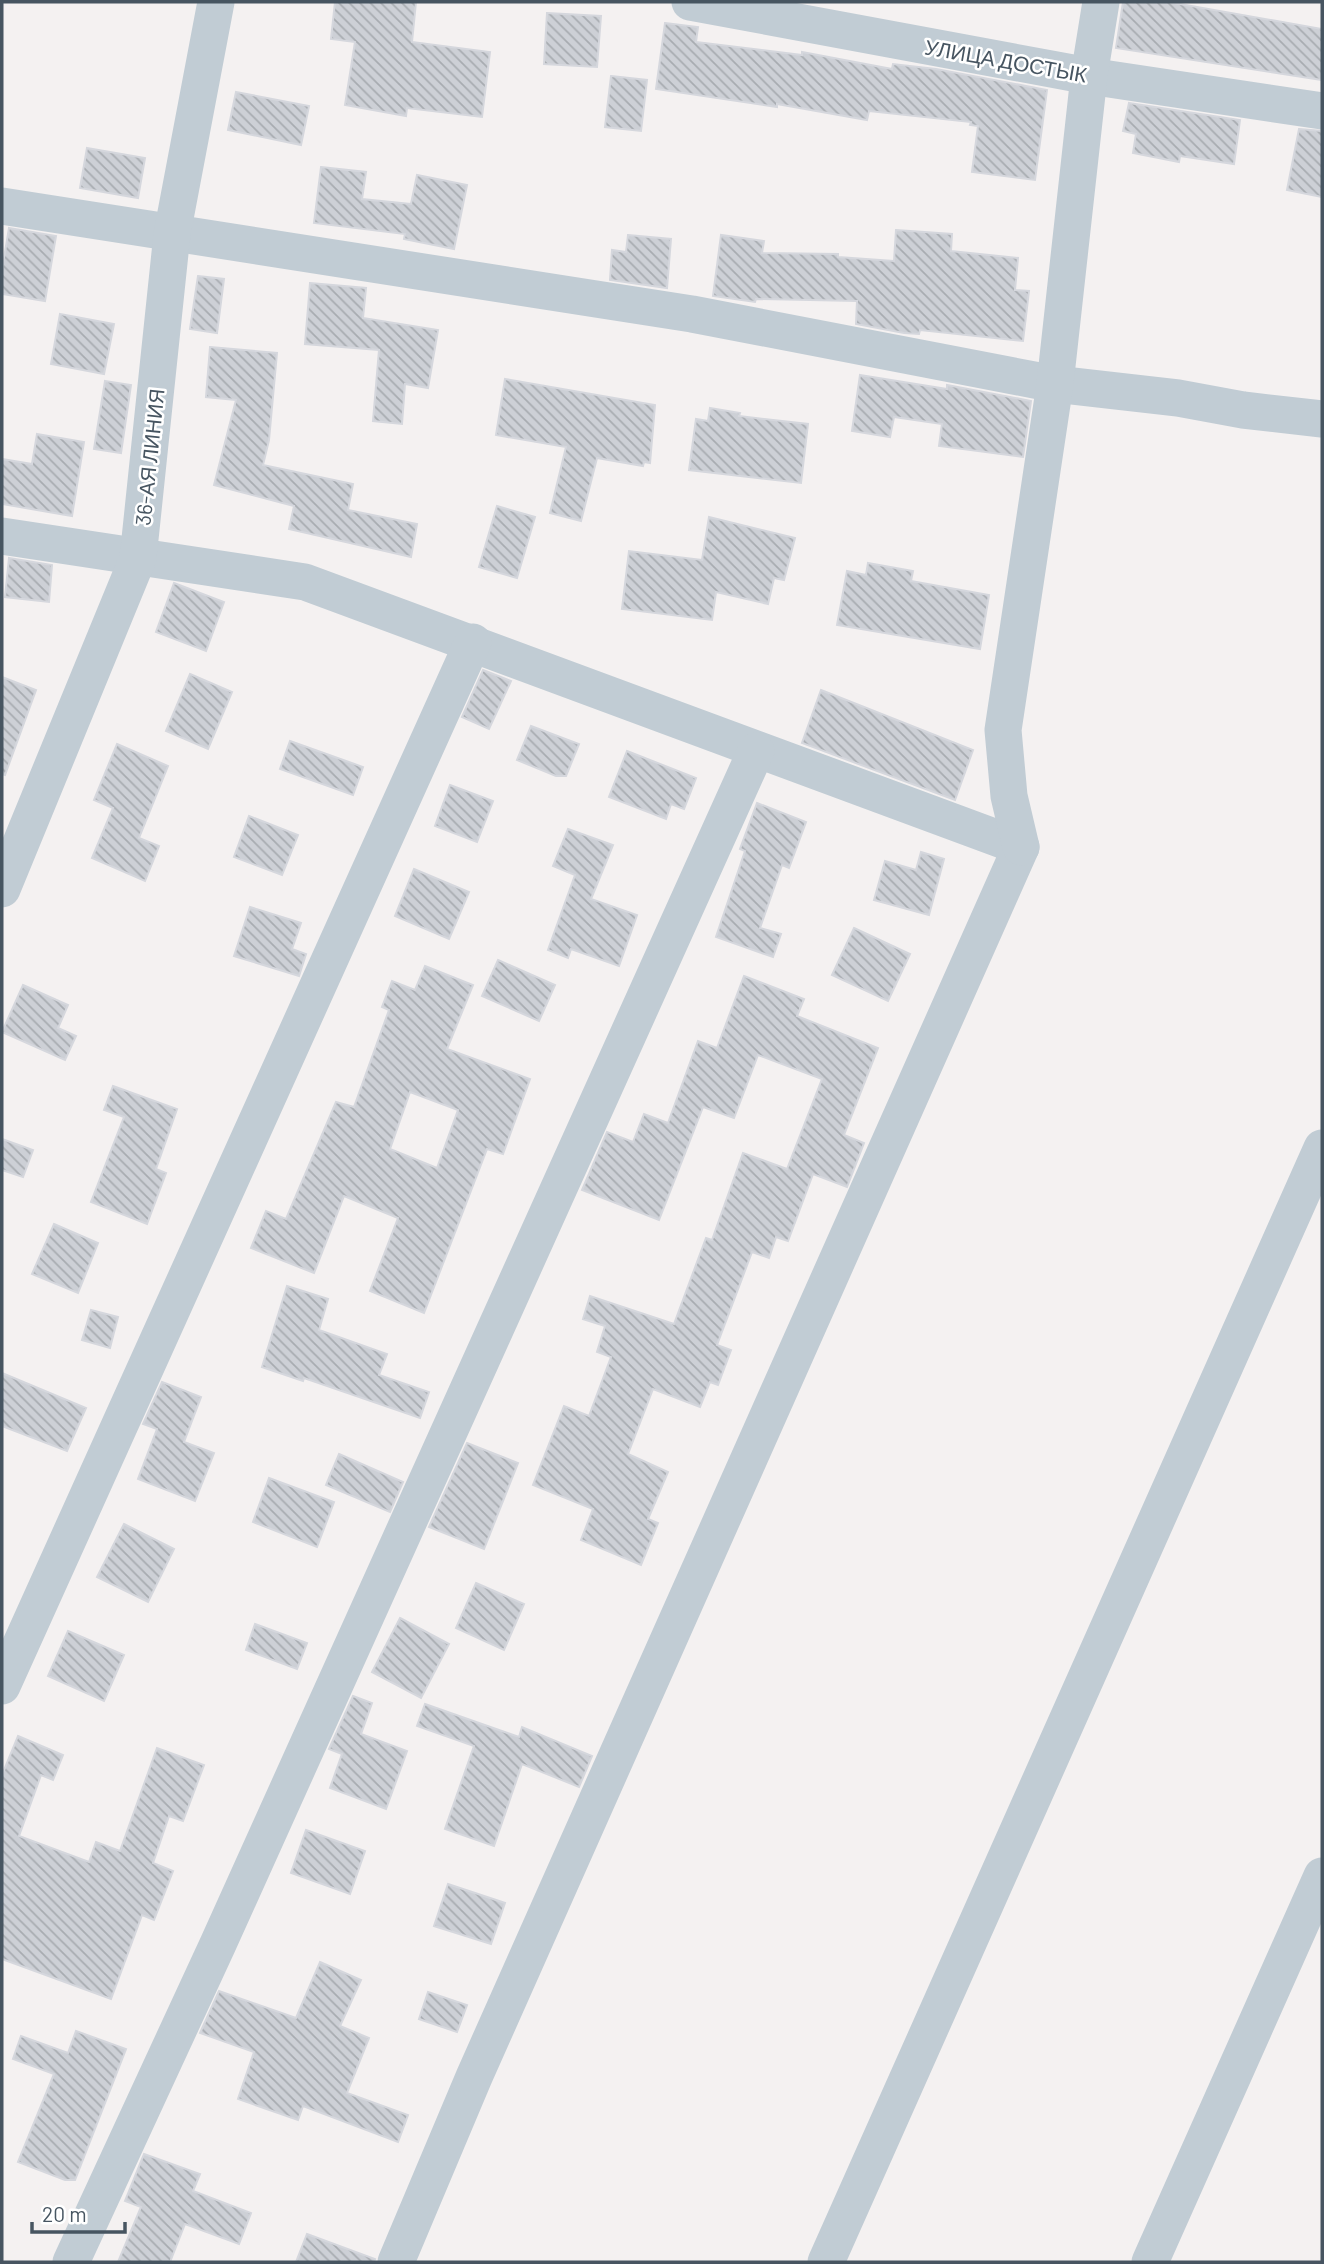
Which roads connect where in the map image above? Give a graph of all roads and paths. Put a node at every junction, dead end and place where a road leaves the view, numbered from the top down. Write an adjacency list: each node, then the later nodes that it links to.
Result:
1 (216, 2): 7 (street, 36-АЯ ЛИНИЯ)
2 (690, 2): 4 (street, УЛИЦА ДОСТЫК)
3 (1101, 2): 4 (street)
4 (1089, 76): 5 (street, УЛИЦА ДОСТЫК); 8 (street)
5 (1322, 111)
6 (2, 206): 7 (street)
7 (172, 234): 8 (street); 11 (street, 36-АЯ ЛИНИЯ)
8 (1055, 384): 9 (street); 14 (street)
9 (1322, 419)
10 (2, 536): 11 (street)
11 (138, 558): 12 (street); 15 (street, 36-АЯ ЛИНИЯ)
12 (473, 642): 13 (street); 17 (street)
13 (756, 751): 14 (street); 19 (street)
14 (1021, 847): 20 (street)
15 (5, 874)
16 (1322, 1148): 21 (street)
17 (2, 1686)
18 (1322, 1876): 22 (street)
19 (71, 2262)
20 (396, 2262)
21 (826, 2262)
22 (1150, 2262)

